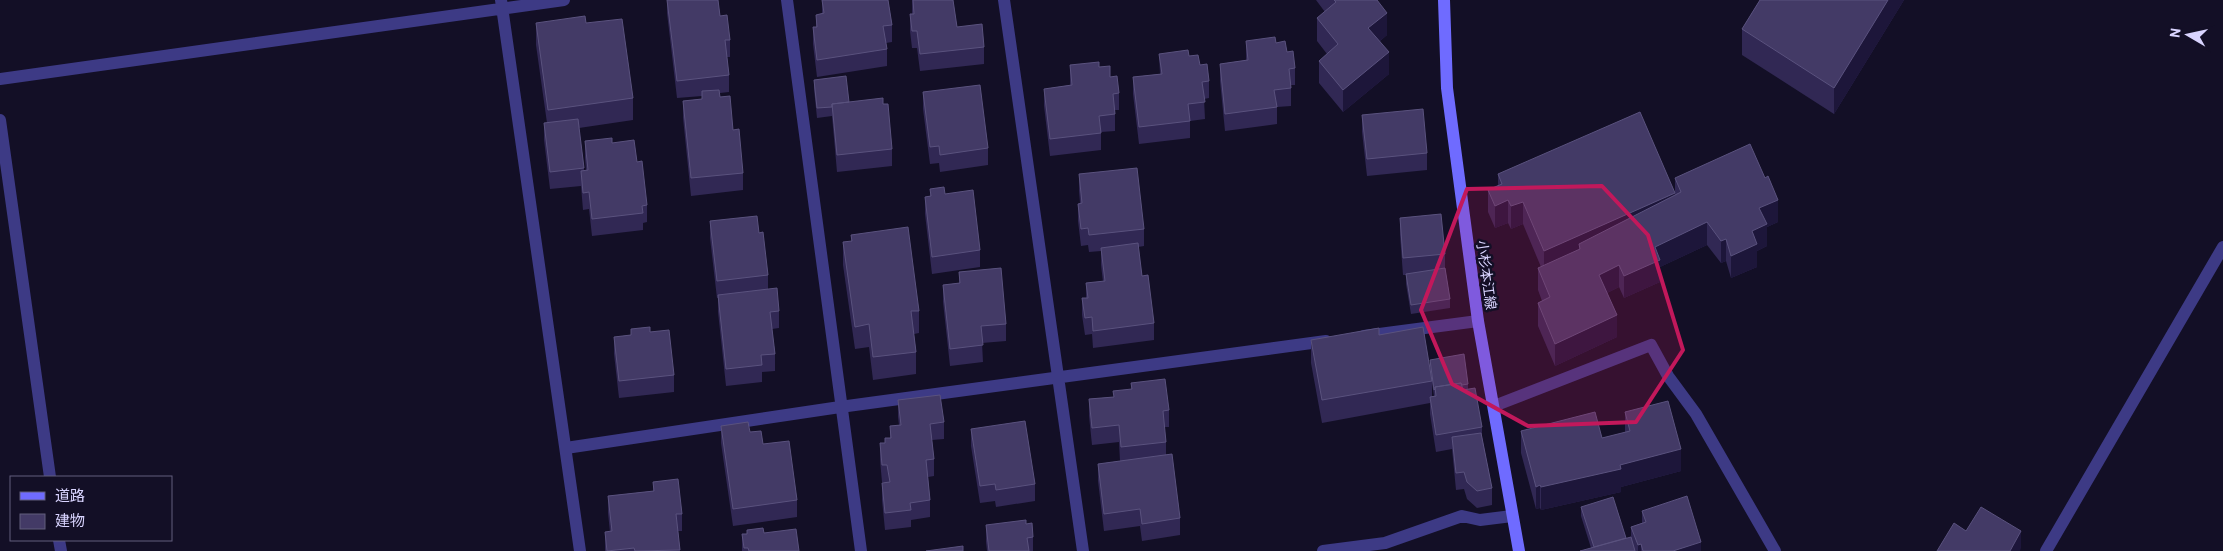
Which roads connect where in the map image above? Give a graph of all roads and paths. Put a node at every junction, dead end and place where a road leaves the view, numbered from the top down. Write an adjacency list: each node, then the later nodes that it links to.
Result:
1 (564, 0): 5 (street)
2 (787, 0): 12 (street)
3 (1004, 0): 10 (street)
4 (1444, 0): 9 (main road, 小杉本江線)
5 (501, 4): 6 (street); 13 (street)
6 (0, 79)
7 (0, 120): 14 (street)
8 (2223, 247): 22 (street)
9 (1478, 321): 10 (street); 11 (main road, 小杉本江線)
10 (1059, 377): 12 (street); 19 (street)
11 (1494, 406): 15 (main road, 小杉本江線); 16 (street)
12 (840, 407): 13 (street); 18 (street)
13 (566, 448): 17 (street)
14 (50, 476)
15 (1512, 516): 20 (street); 21 (main road, 小杉本江線)
16 (1776, 549)
17 (580, 551)
18 (861, 551)
19 (1083, 551)
20 (1322, 551)
21 (1519, 551)
22 (2046, 551)

